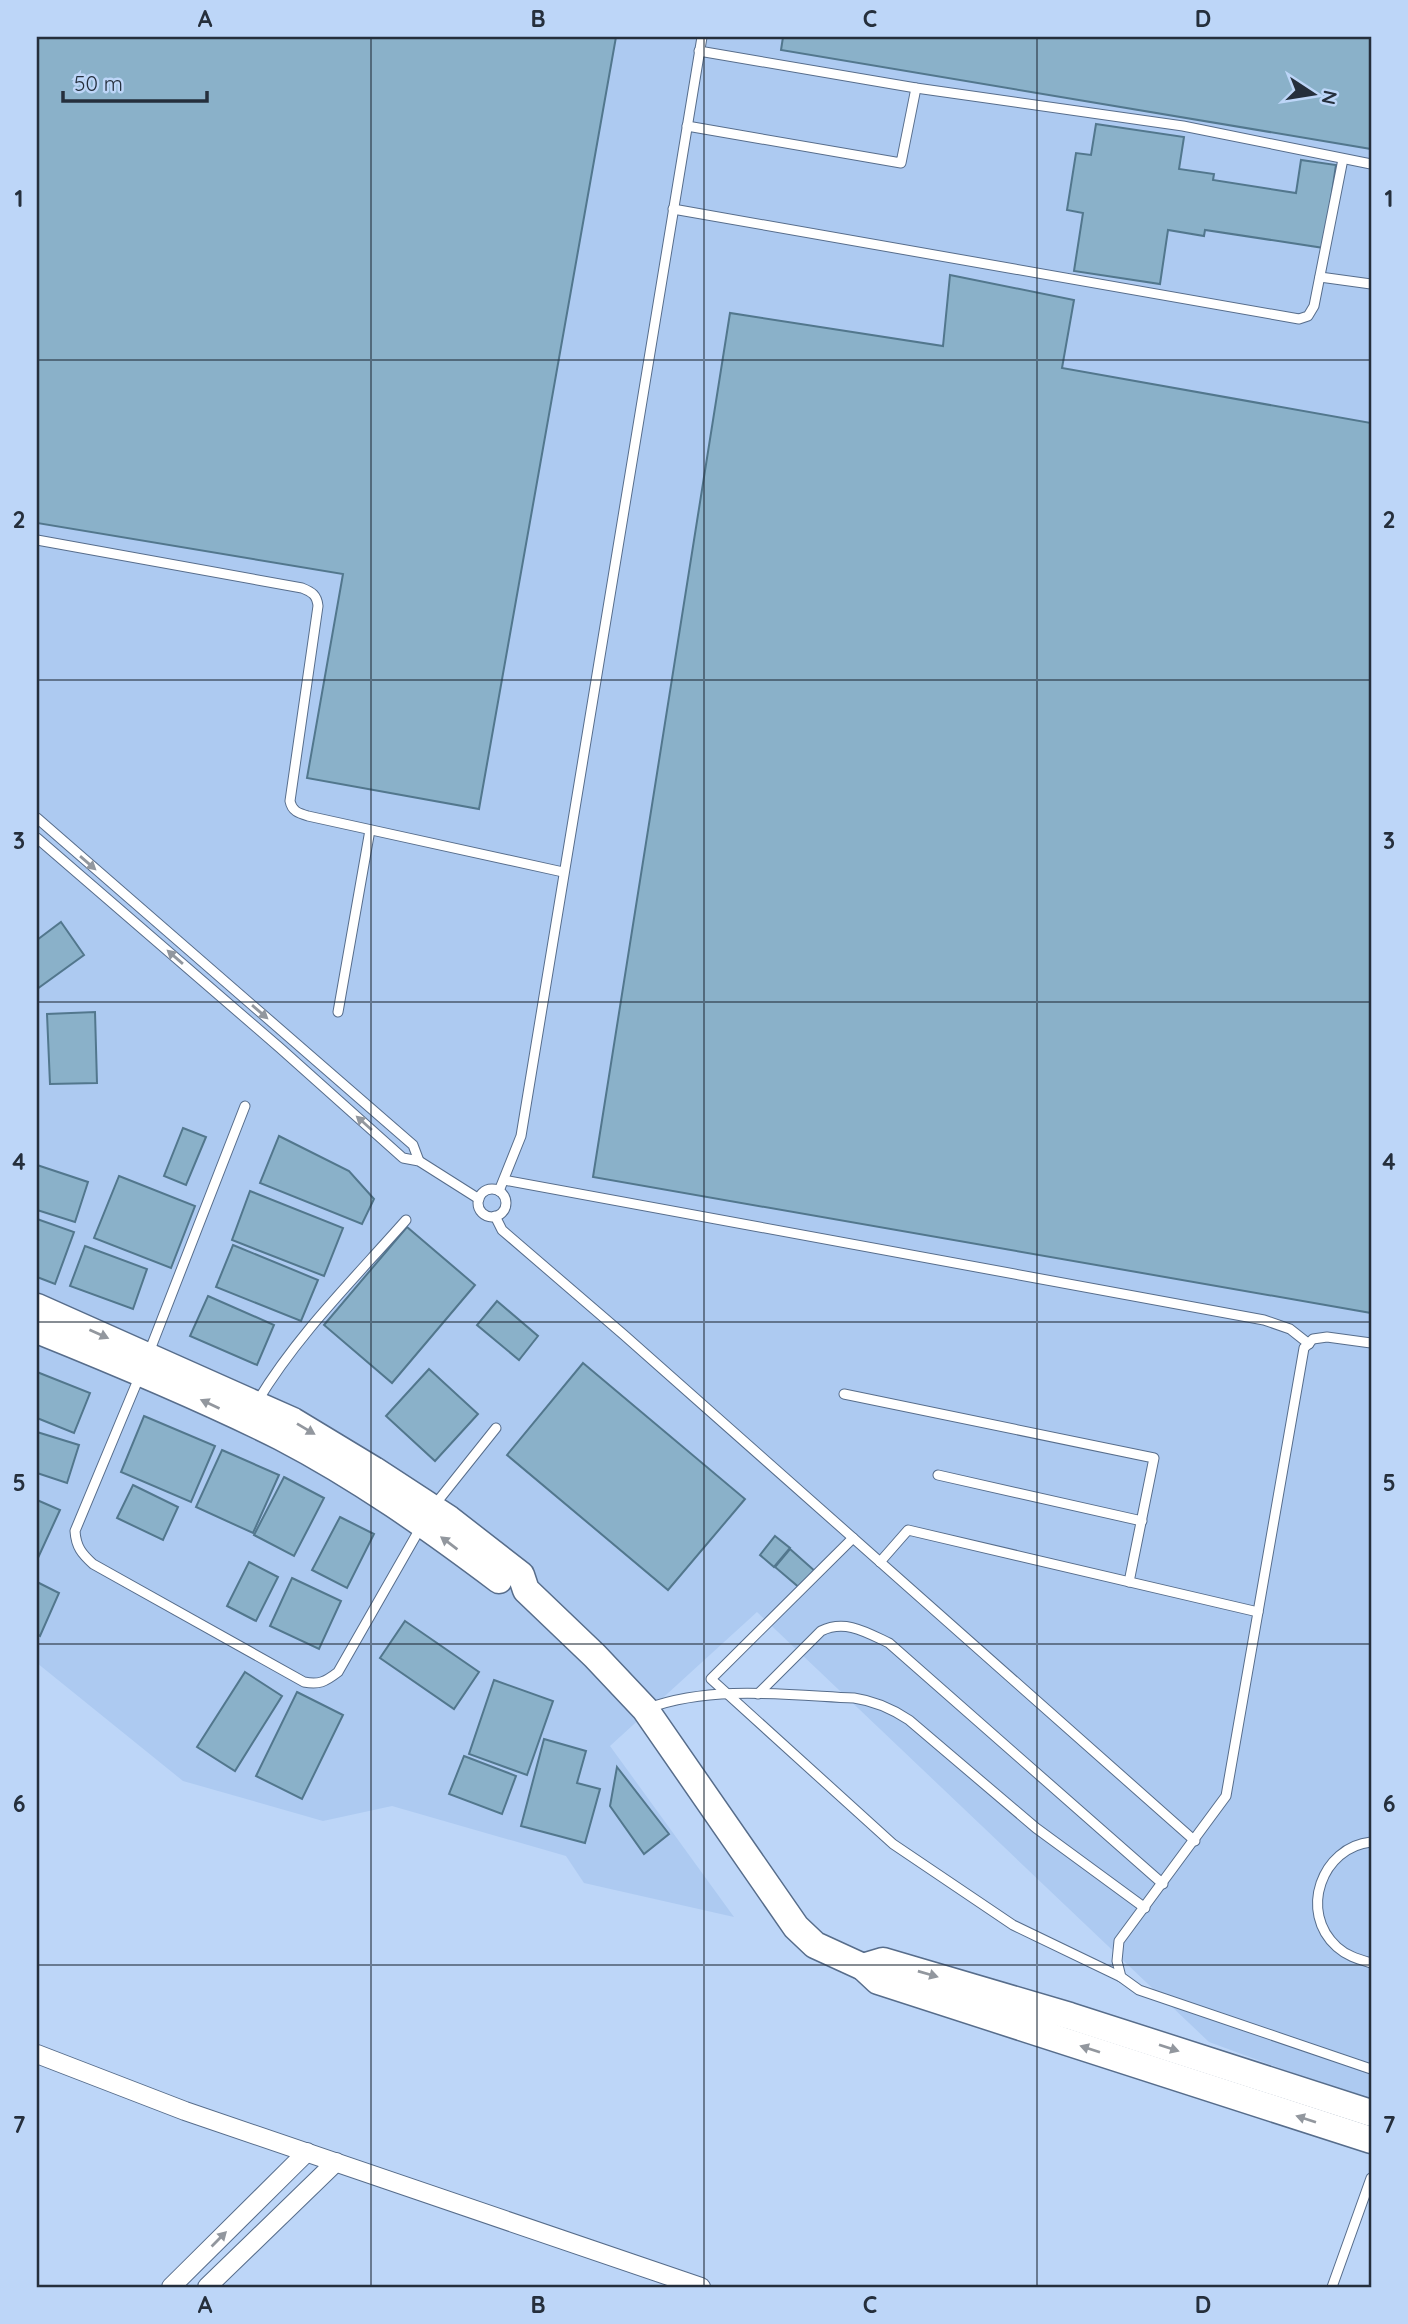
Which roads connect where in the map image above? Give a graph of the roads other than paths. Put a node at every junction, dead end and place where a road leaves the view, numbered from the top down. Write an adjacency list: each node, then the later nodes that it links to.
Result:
1 (702, 37): 2 (lane)
2 (699, 51): 3 (lane); 4 (lane)
3 (916, 88): 4 (lane); 5 (lane)
4 (687, 126): 7 (lane)
5 (1343, 159): 6 (lane); 8 (lane)
6 (1371, 164)
7 (673, 209): 8 (lane); 14 (lane)
8 (1320, 277): 9 (lane)
9 (1371, 284)
10 (37, 540): 12 (lane)
11 (37, 818): 17 (lane, one-way to 17)
12 (370, 830): 14 (lane); 15 (lane)
13 (37, 838): 17 (lane, one-way to 13)
14 (563, 872): 18 (lane)
15 (338, 1012)
16 (245, 1105): 27 (lane)
17 (419, 1161): 20 (lane)
18 (504, 1180): 19 (lane); 26 (lane)
19 (499, 1191): 20 (lane); 21 (lane)
20 (479, 1199): 21 (lane)
21 (495, 1216): 34 (lane)
22 (406, 1220): 29 (lane)
23 (37, 1307): 27 (street, one-way to 27)
24 (37, 1330): 27 (street)
25 (1371, 1343): 26 (lane)
26 (1309, 1344): 37 (lane)
27 (144, 1364): 29 (street); 32 (lane)
28 (844, 1394): 33 (lane)
29 (252, 1413): 32 (street)
30 (496, 1428): 32 (lane)
31 (939, 1475): 33 (lane)
32 (428, 1516): 40 (street)
33 (1142, 1521): 36 (lane)
34 (853, 1538): 35 (lane); 39 (lane)
35 (880, 1562): 36 (lane); 41 (lane)
36 (1129, 1582): 37 (lane)
37 (1258, 1612): 41 (lane)
38 (758, 1694): 39 (lane); 43 (lane); 44 (lane)
39 (726, 1695): 40 (lane); 46 (lane)
40 (645, 1709): 49 (street)
41 (1195, 1841): 43 (lane)
42 (1371, 1842): 45 (lane)
43 (1163, 1884): 44 (lane)
44 (1145, 1908): 46 (lane)
45 (1371, 1963)
46 (1121, 1977): 48 (lane)
47 (37, 2054): 50 (street)
48 (1371, 2069)
49 (1364, 2124)
50 (307, 2152): 51 (street); 53 (street, one-way to 50)
51 (336, 2162): 54 (street); 55 (street)
52 (1371, 2178): 56 (lane)
53 (171, 2287)
54 (207, 2287)
55 (702, 2287)
56 (1332, 2287)

